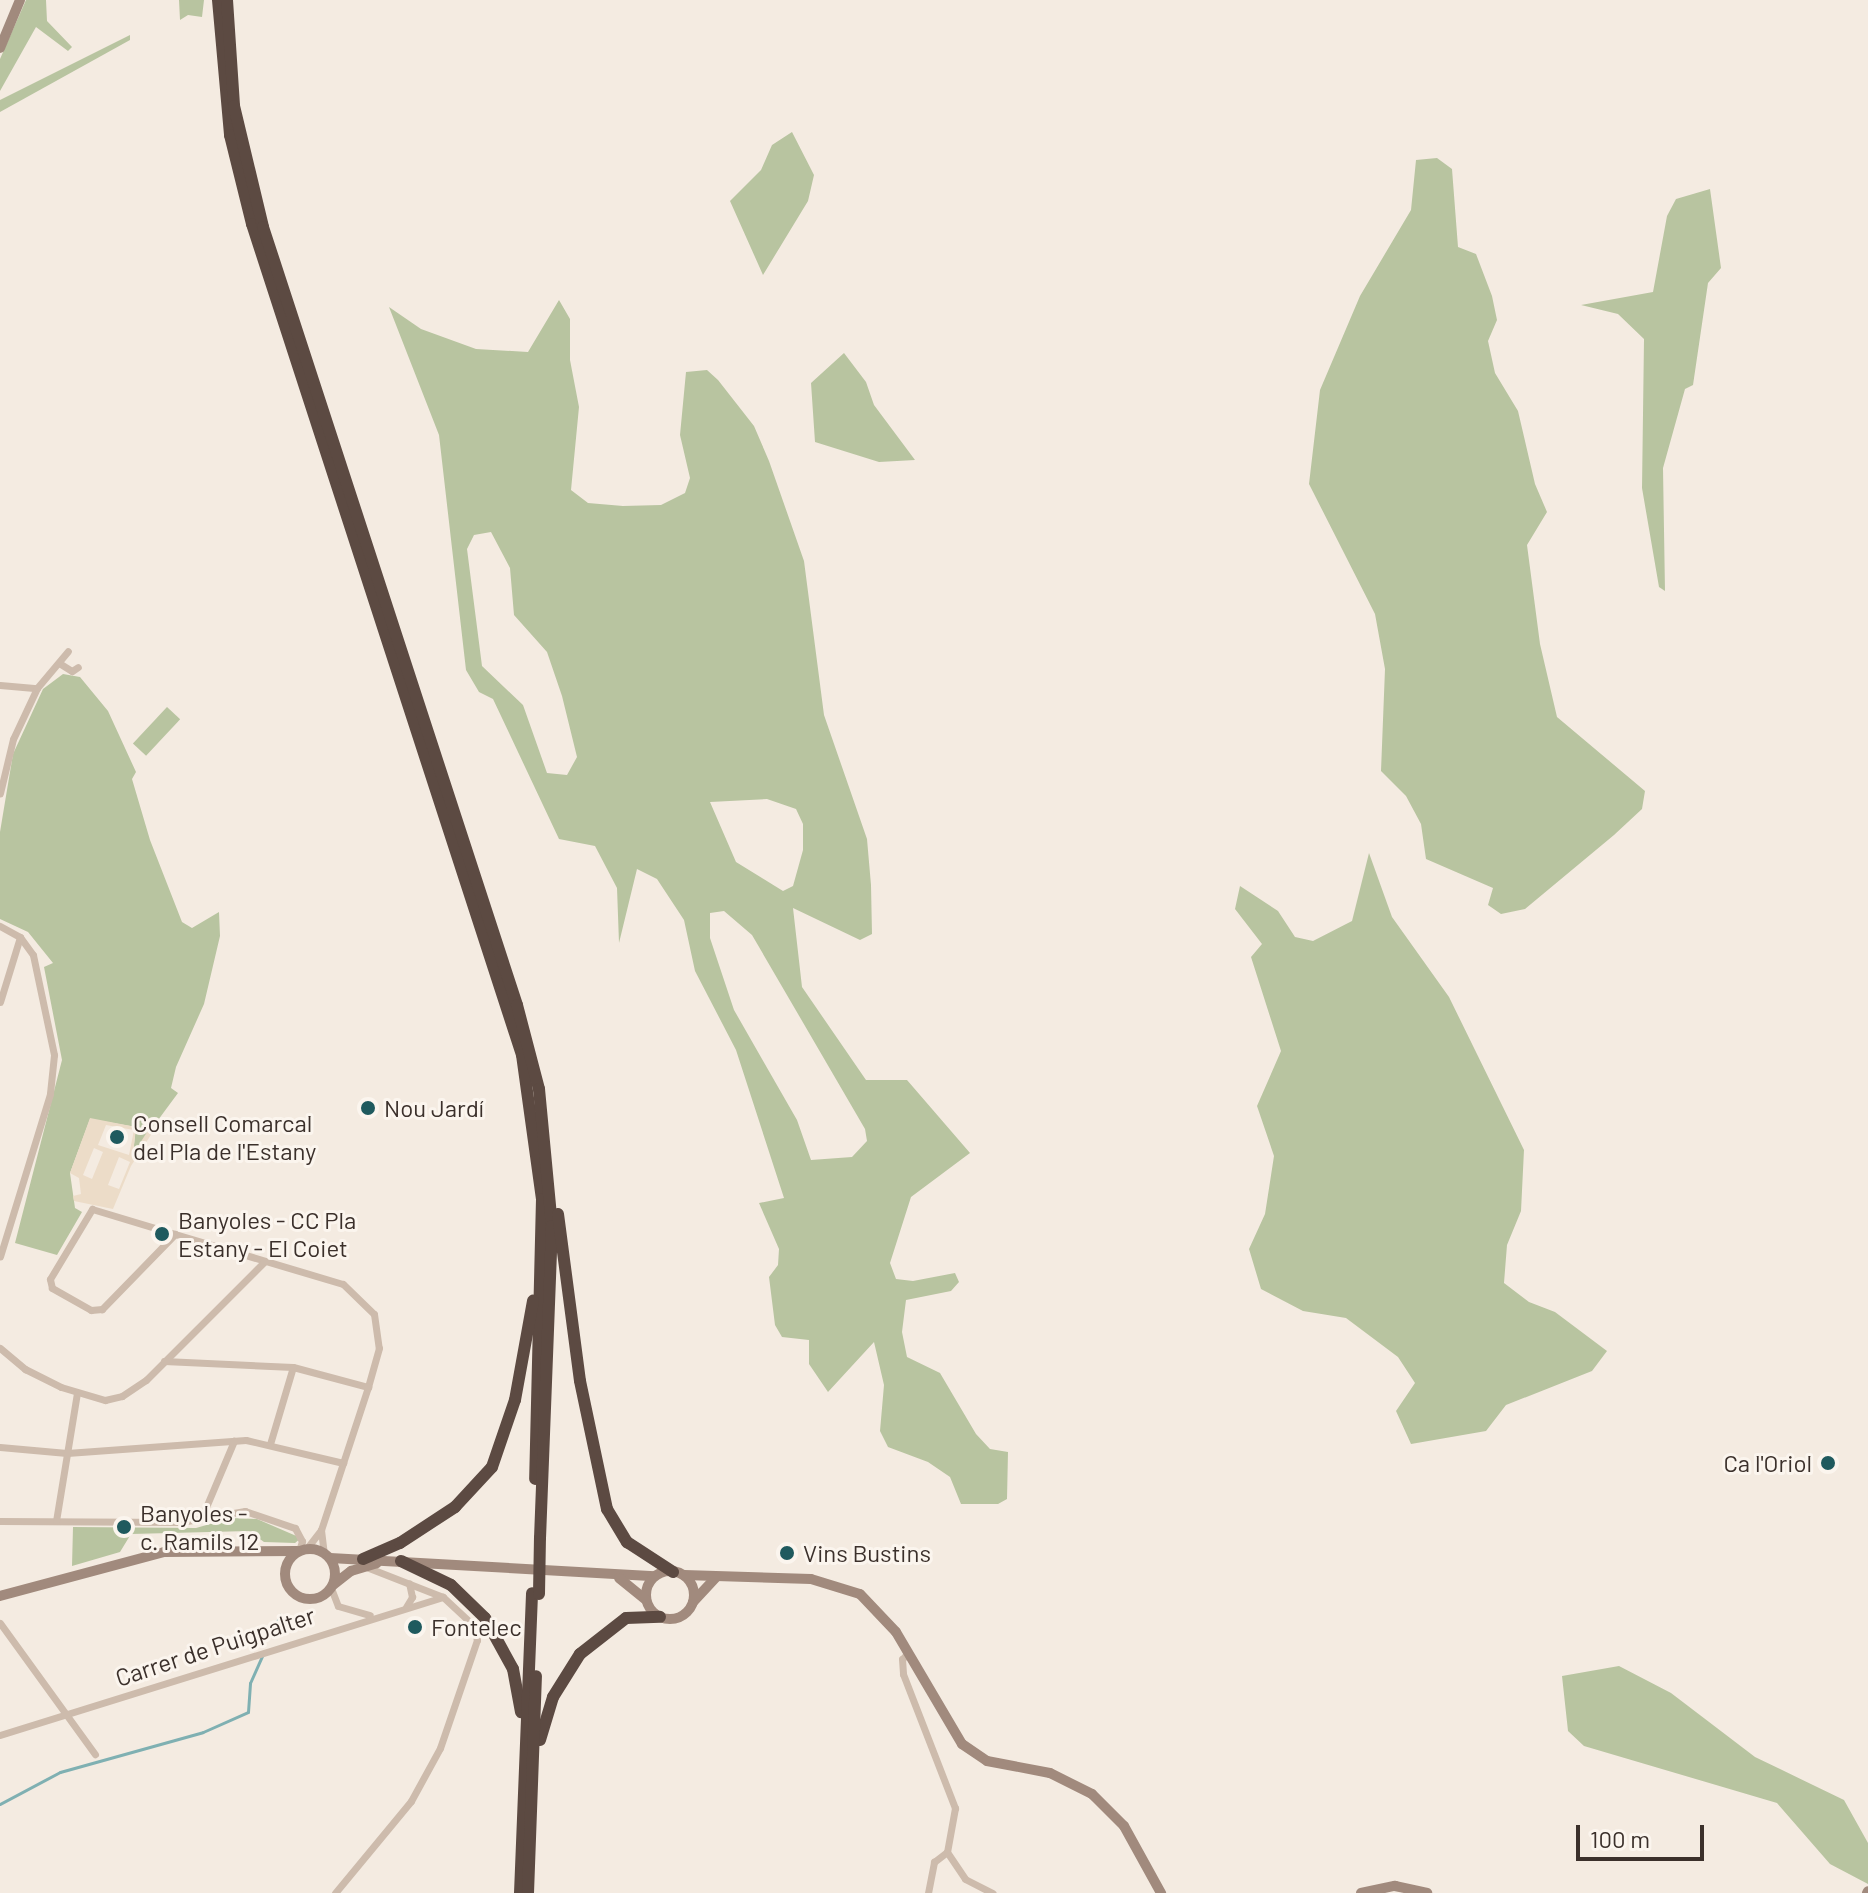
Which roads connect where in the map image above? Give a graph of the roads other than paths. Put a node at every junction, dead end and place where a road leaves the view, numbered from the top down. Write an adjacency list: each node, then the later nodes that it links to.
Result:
1 (20, 0): 4 (street)
2 (218, 0): 14 (highway)
3 (227, 0): 14 (highway)
4 (0, 48)
5 (68, 651): 6 (street)
6 (59, 663): 7 (street); 9 (street)
7 (78, 667)
8 (0, 685): 9 (street)
9 (37, 688): 10 (street)
10 (0, 793)
11 (0, 926): 12 (street)
12 (20, 937): 13 (street); 16 (street)
13 (0, 1002)
14 (541, 1134): 36 (highway); 37 (highway); 44 (highway)
15 (175, 1234): 15 (street); 17 (street)
16 (0, 1257)
17 (265, 1261): 19 (street); 21 (street)
18 (1, 1351): 22 (street)
19 (164, 1361): 20 (street); 22 (street)
20 (293, 1367): 21 (street); 24 (street)
21 (368, 1387): 27 (street)
22 (77, 1393): 26 (street)
23 (234, 1441): 24 (street); 26 (street); 28 (street)
24 (270, 1444): 27 (street)
25 (0, 1447): 26 (street)
26 (67, 1453): 30 (street)
27 (343, 1463): 31 (street)
28 (201, 1519): 30 (street); 32 (street)
29 (0, 1521): 30 (street)
30 (56, 1521)
31 (321, 1530): 32 (street); 34 (street)
32 (301, 1550): 33 (street); 34 (street); 38 (street)
33 (267, 1554): 38 (street); 45 (street)
34 (327, 1556): 36 (street); 43 (street)
35 (401, 1561): 36 (street); 41 (street); 56 (highway)
36 (364, 1563): 42 (street); 43 (street)
37 (678, 1574): 39 (street); 40 (street); 48 (street)
38 (284, 1576): 43 (street)
39 (655, 1576): 41 (street); 47 (street)
40 (716, 1577): 48 (street); 53 (street)
41 (619, 1578): 47 (street)
42 (408, 1582): 46 (street); 49 (street)
43 (332, 1586): 50 (street)
44 (536, 1593): 56 (highway); 58 (highway)
45 (0, 1596)
46 (443, 1597): 49 (street, Carrer de Puigpalter); 60 (street)
47 (646, 1600): 51 (street)
48 (693, 1602): 51 (street)
49 (406, 1607): 50 (street, Carrer de Puigpalter)
50 (380, 1615): 54 (street, Carrer de Puigpalter)
51 (660, 1617): 58 (highway)
52 (0, 1623): 54 (street)
53 (908, 1653): 59 (street); 65 (street)
54 (64, 1715): 55 (street, Carrer de Puigpalter); 57 (street)
55 (0, 1735)
56 (525, 1744): 61 (highway)
57 (95, 1754)
58 (533, 1780): 62 (highway)
59 (948, 1848): 63 (street); 64 (street)
60 (335, 1893)
61 (520, 1893)
62 (528, 1893)
63 (928, 1893)
64 (993, 1893)
65 (1161, 1893)
66 (1361, 1893): 67 (street)
67 (1427, 1893)

